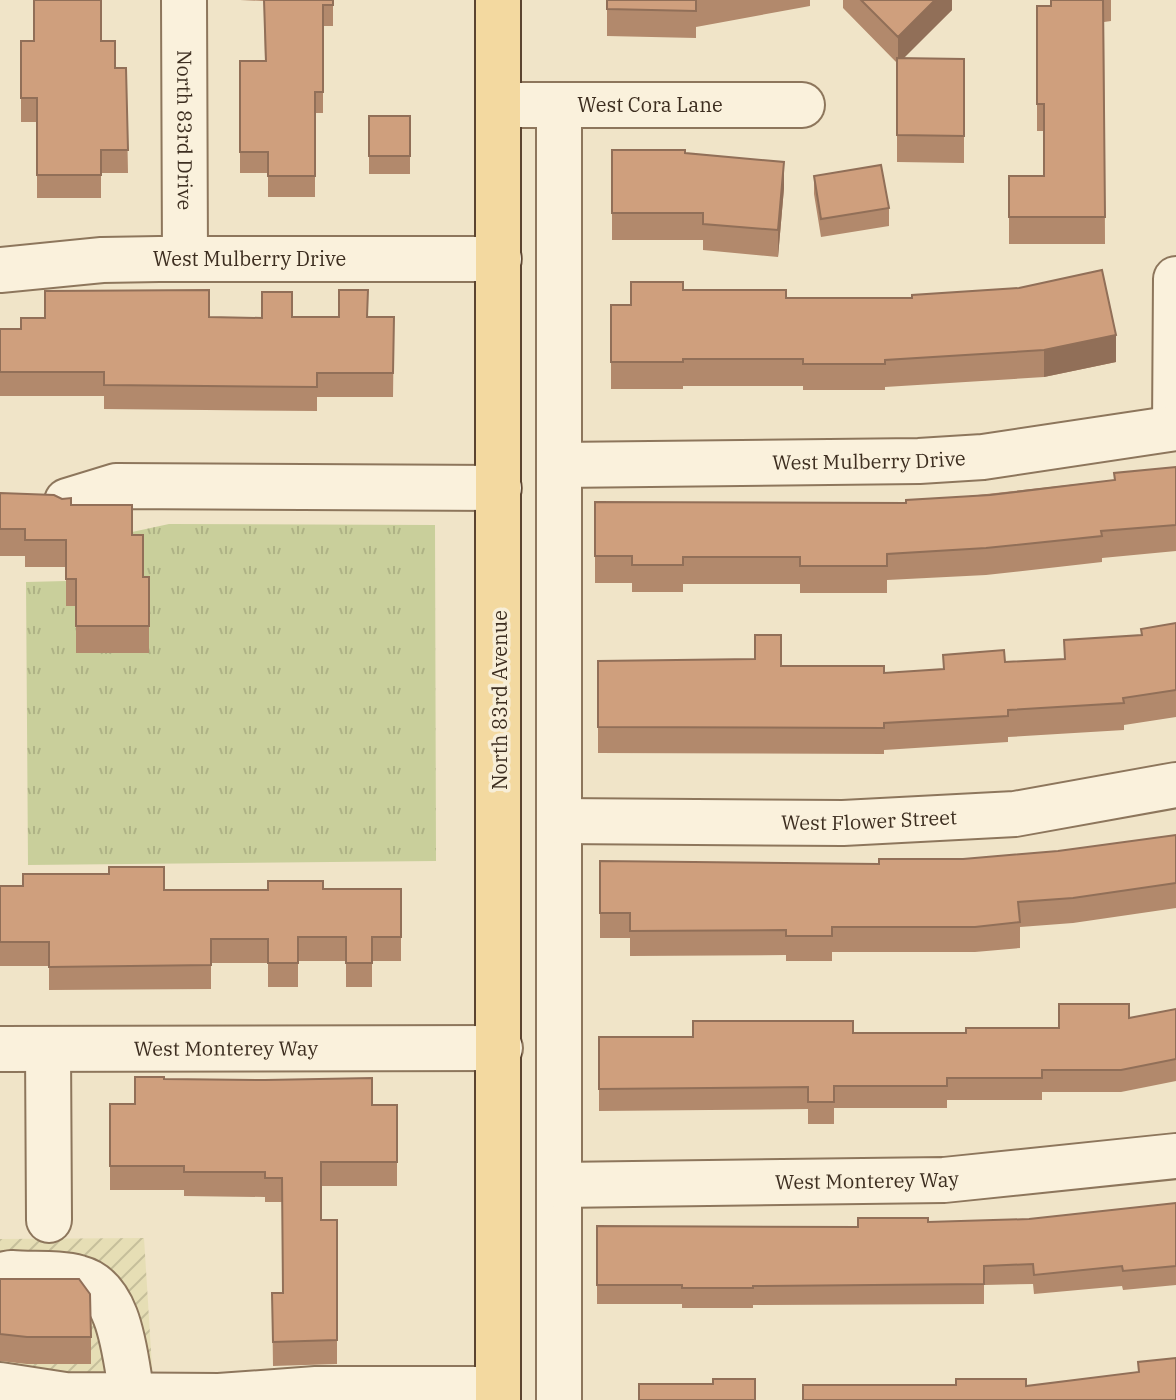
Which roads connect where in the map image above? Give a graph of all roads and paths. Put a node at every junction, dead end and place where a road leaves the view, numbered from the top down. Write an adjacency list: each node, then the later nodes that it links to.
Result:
1 (184, 0): 6 (street, North 83rd Drive)
2 (498, 0): 3 (main road, North 83rd Avenue)
3 (498, 105): 4 (street, West Cora Lane); 7 (main road, North 83rd Avenue)
4 (559, 105): 5 (street, West Cora Lane); 11 (street)
5 (802, 105)
6 (185, 259): 7 (street, West Mulberry Drive); 8 (street, West Mulberry Drive)
7 (499, 259): 12 (main road, North 83rd Avenue)
8 (0, 270)
9 (1176, 279): 10 (street)
10 (1176, 428): 11 (street, West Mulberry Drive)
11 (559, 465): 15 (street)
12 (499, 488): 13 (street); 16 (main road, North 83rd Avenue)
13 (67, 501)
14 (1176, 785): 15 (street, West Flower Street)
15 (559, 821): 20 (street)
16 (500, 1048): 18 (street, West Monterey Way); 25 (main road, North 83rd Avenue)
17 (0, 1049): 18 (street, West Monterey Way)
18 (48, 1049): 21 (street)
19 (1176, 1156): 20 (street, West Monterey Way)
20 (559, 1185): 26 (street)
21 (49, 1220)
22 (0, 1275): 24 (street)
23 (0, 1385): 24 (street)
24 (132, 1395): 25 (street)
25 (498, 1395)
26 (559, 1400)

